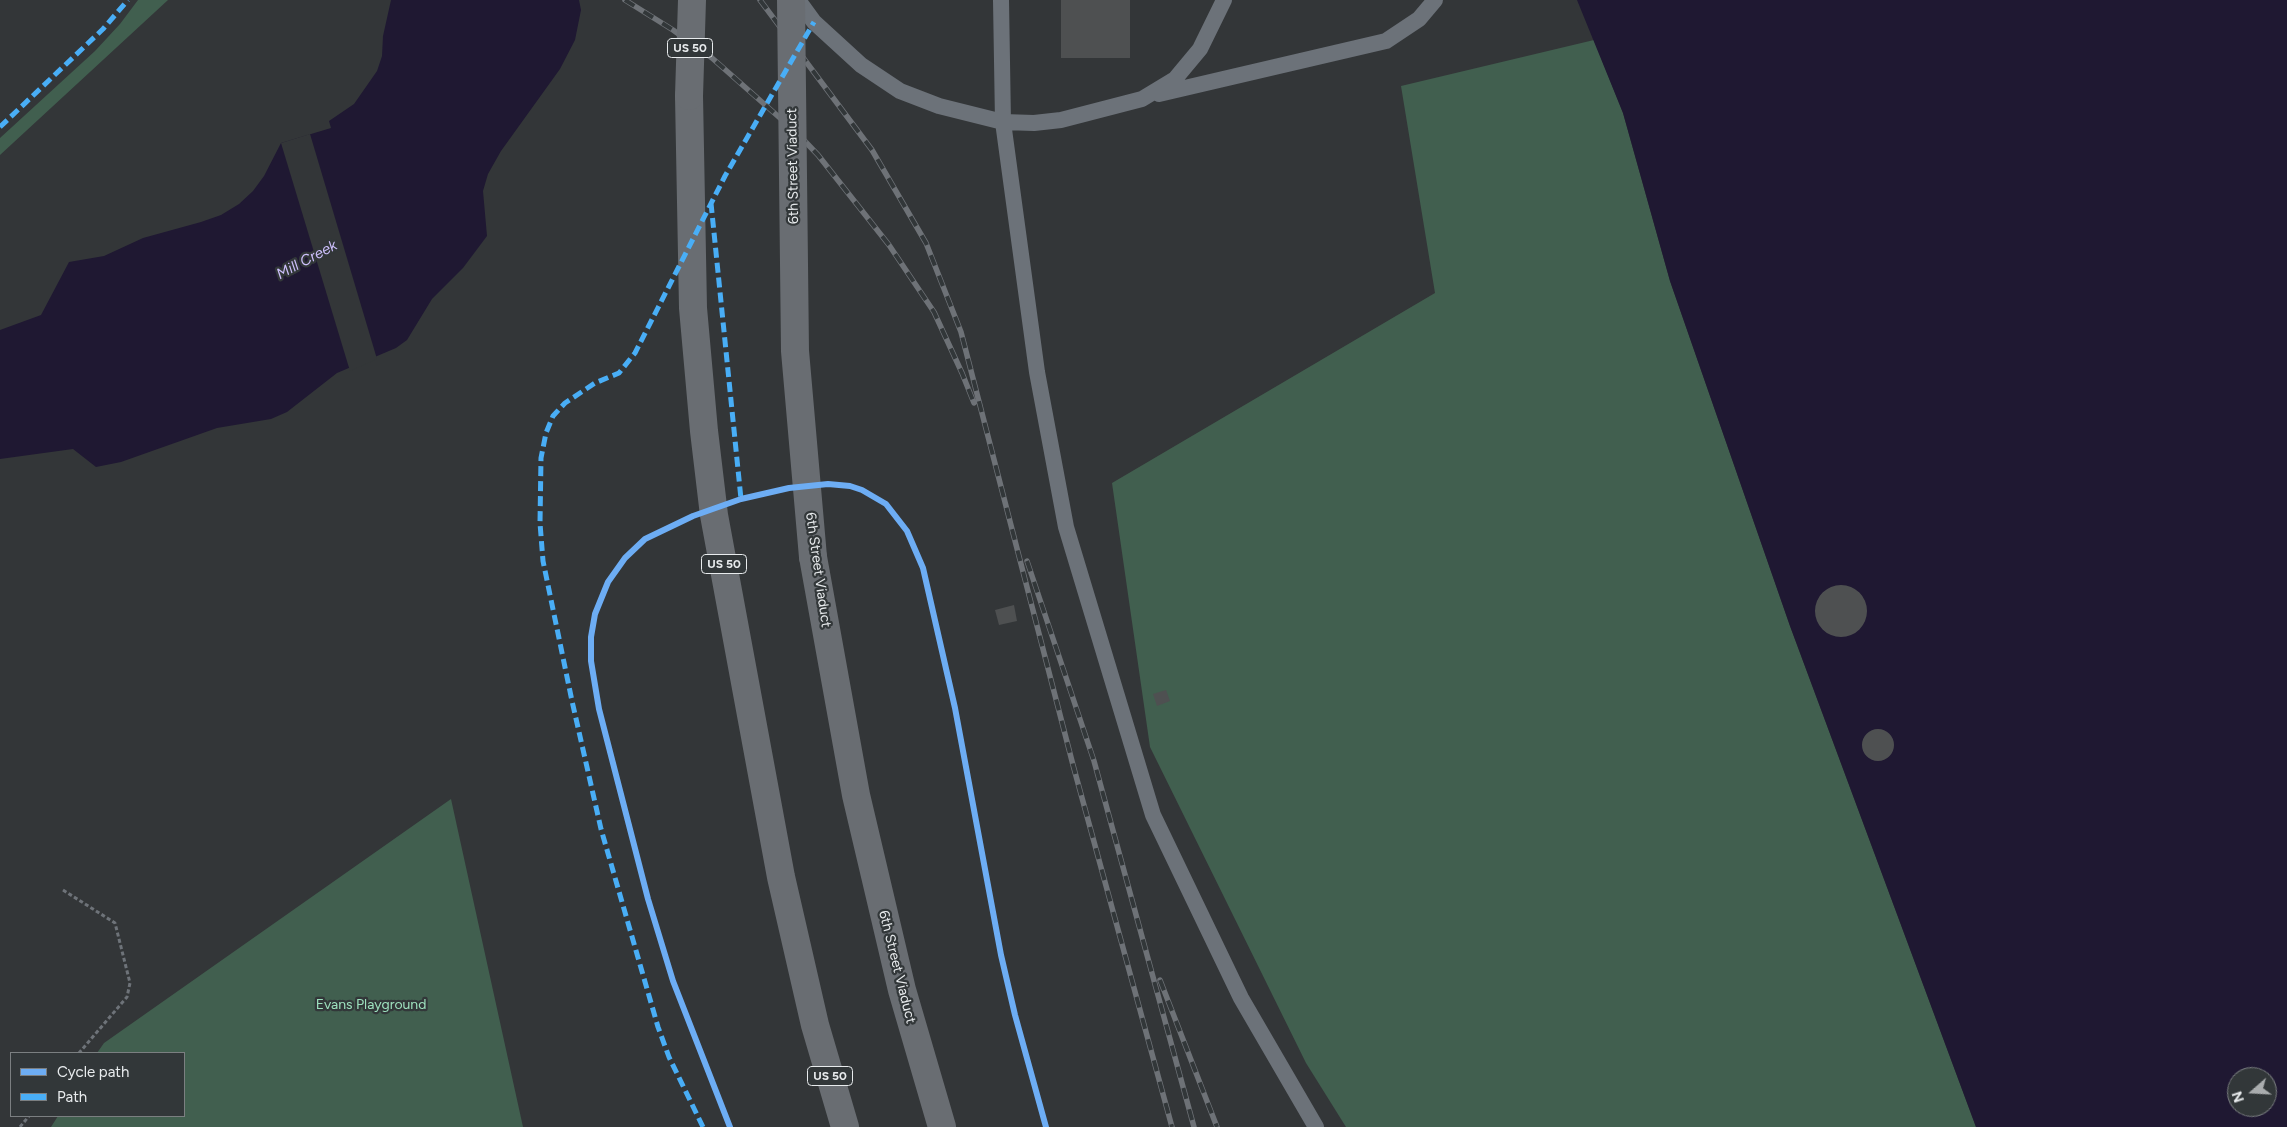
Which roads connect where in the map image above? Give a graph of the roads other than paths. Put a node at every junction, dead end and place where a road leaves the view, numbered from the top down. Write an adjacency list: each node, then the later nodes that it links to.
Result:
1 (692, 0): 9 (highway, US 50, bridge)
2 (791, 0): 10 (highway, 6th Street Viaduct, bridge)
3 (798, 0): 8 (lane)
4 (1001, 0): 8 (lane)
5 (1224, 0): 7 (lane)
6 (1435, 0): 7 (lane)
7 (1145, 97): 8 (lane)
8 (1003, 122): 11 (lane)
9 (845, 1127)
10 (942, 1127)
11 (1316, 1127)

